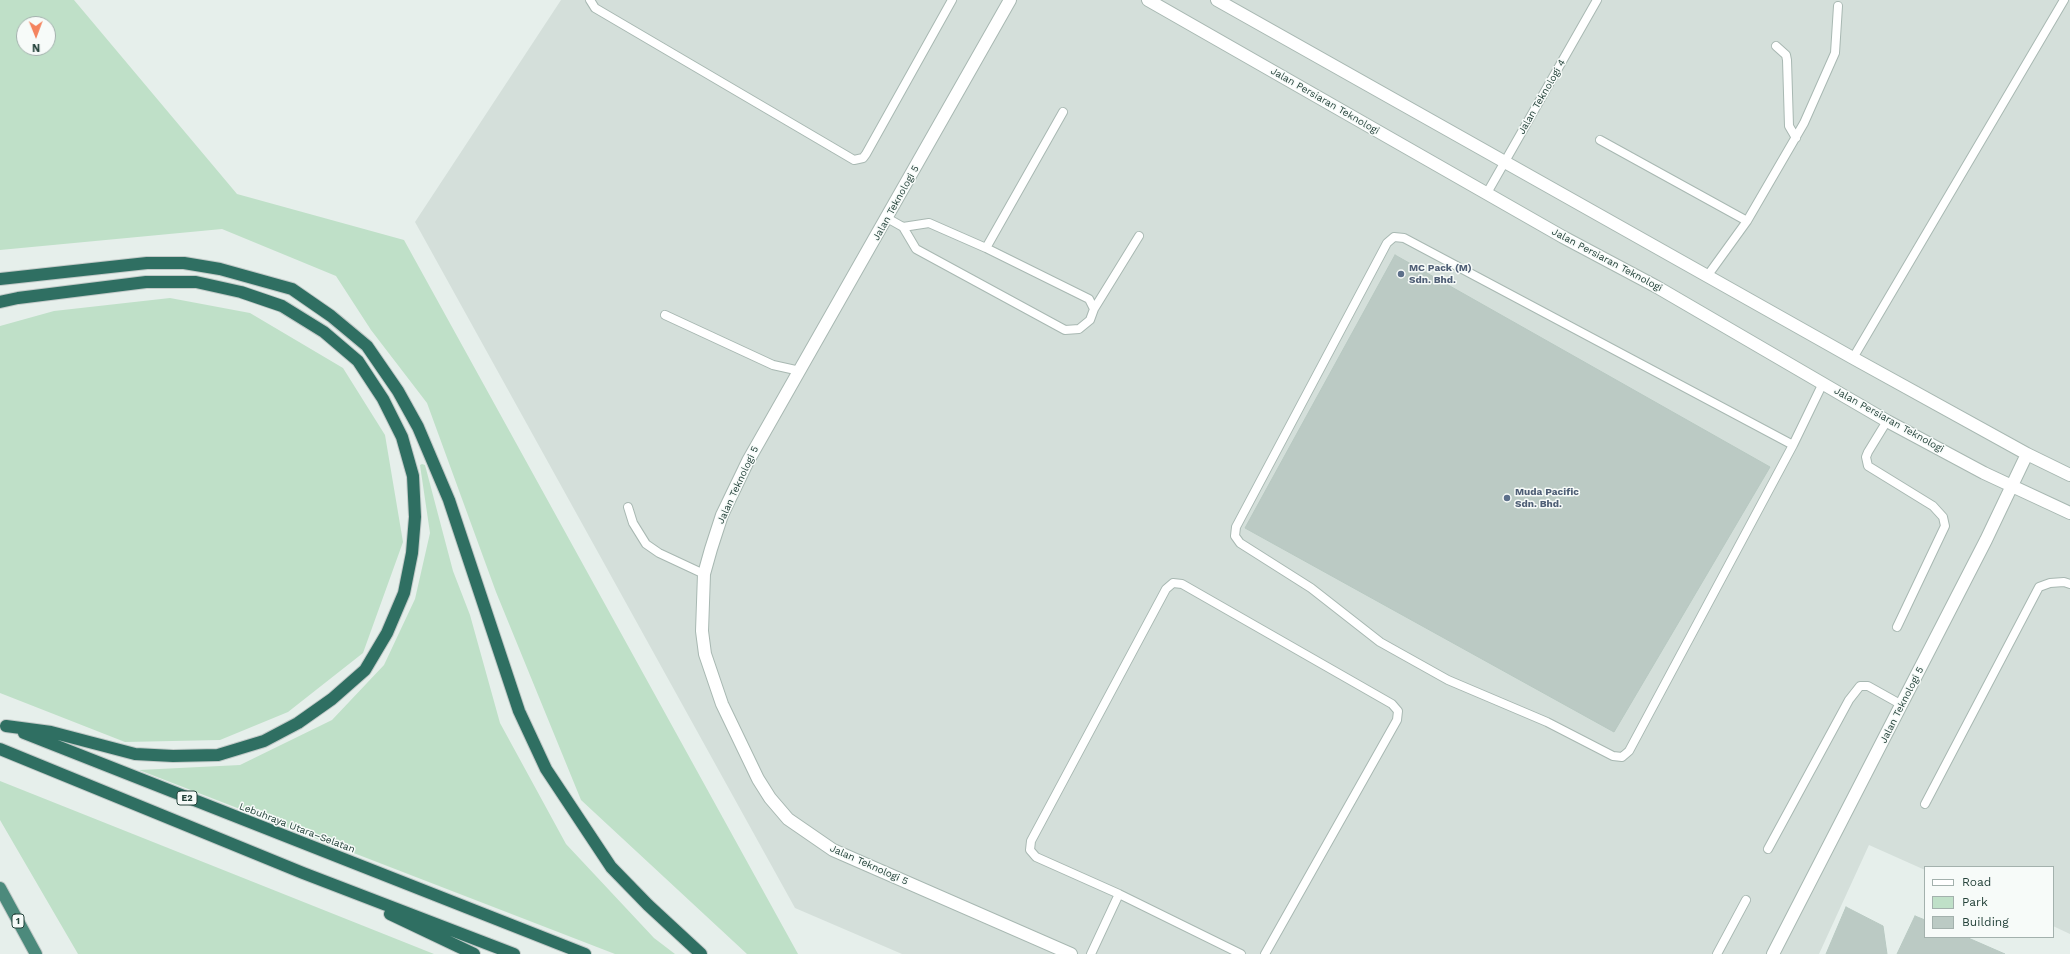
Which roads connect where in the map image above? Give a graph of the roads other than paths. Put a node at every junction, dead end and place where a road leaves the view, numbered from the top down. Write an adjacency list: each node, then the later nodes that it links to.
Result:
1 (590, 0): 2 (lane)
2 (952, 0)
3 (1010, 0): 15 (street, Jalan Teknologi 5)
4 (1148, 0): 14 (street, Jalan Persiaran Teknologi)
5 (1217, 0): 13 (street)
6 (1597, 0): 13 (lane, Jalan Teknologi 4)
7 (2064, 0): 25 (lane)
8 (1838, 6): 11 (lane)
9 (1776, 46): 11 (lane)
10 (1063, 112): 19 (lane)
11 (1796, 138): 16 (lane)
12 (1600, 140): 16 (lane)
13 (1504, 163): 14 (lane, Jalan Teknologi 4); 20 (street)
14 (1487, 193): 27 (street, Jalan Persiaran Teknologi)
15 (887, 218): 17 (lane); 26 (street, Jalan Teknologi 5)
16 (1747, 221): 20 (lane)
17 (903, 227): 19 (lane); 23 (lane)
18 (1139, 236): 23 (lane)
19 (986, 248): 23 (lane)
20 (1708, 276): 25 (street)
21 (0, 279): 51 (highway)
22 (0, 302): 39 (highway)
23 (1094, 309)
24 (665, 315): 26 (lane)
25 (1853, 358): 30 (street)
26 (800, 372): 35 (street, Jalan Teknologi 5)
27 (1823, 383): 28 (street, Jalan Persiaran Teknologi); 29 (lane)
28 (1887, 420): 32 (street, Jalan Persiaran Teknologi); 37 (lane)
29 (1794, 445): 29 (lane)
30 (2027, 454): 31 (street); 32 (street, Jalan Teknologi 5)
31 (2070, 475)
32 (2012, 486): 34 (street, Jalan Persiaran Teknologi); 38 (street, Jalan Teknologi 5)
33 (628, 507): 35 (lane)
34 (2070, 513)
35 (704, 574): 52 (street, Jalan Teknologi 5)
36 (2070, 584): 41 (lane)
37 (1897, 627)
38 (1902, 705): 42 (lane); 57 (street, Jalan Teknologi 5)
39 (3, 725): 50 (highway, Lebuhraya Utara–Selatan / E2)
40 (0, 749): 43 (highway)
41 (1925, 804)
42 (1768, 849)
43 (303, 873): 48 (highway); 49 (highway)
44 (0, 888): 47 (highway, 1)
45 (1119, 894): 53 (lane); 54 (lane); 55 (lane)
46 (1746, 900): 56 (lane)
47 (36, 954)
48 (474, 954)
49 (514, 954)
50 (585, 954)
51 (701, 954)
52 (1071, 954)
53 (1091, 954)
54 (1241, 954)
55 (1265, 954)
56 (1717, 954)
57 (1773, 954)

